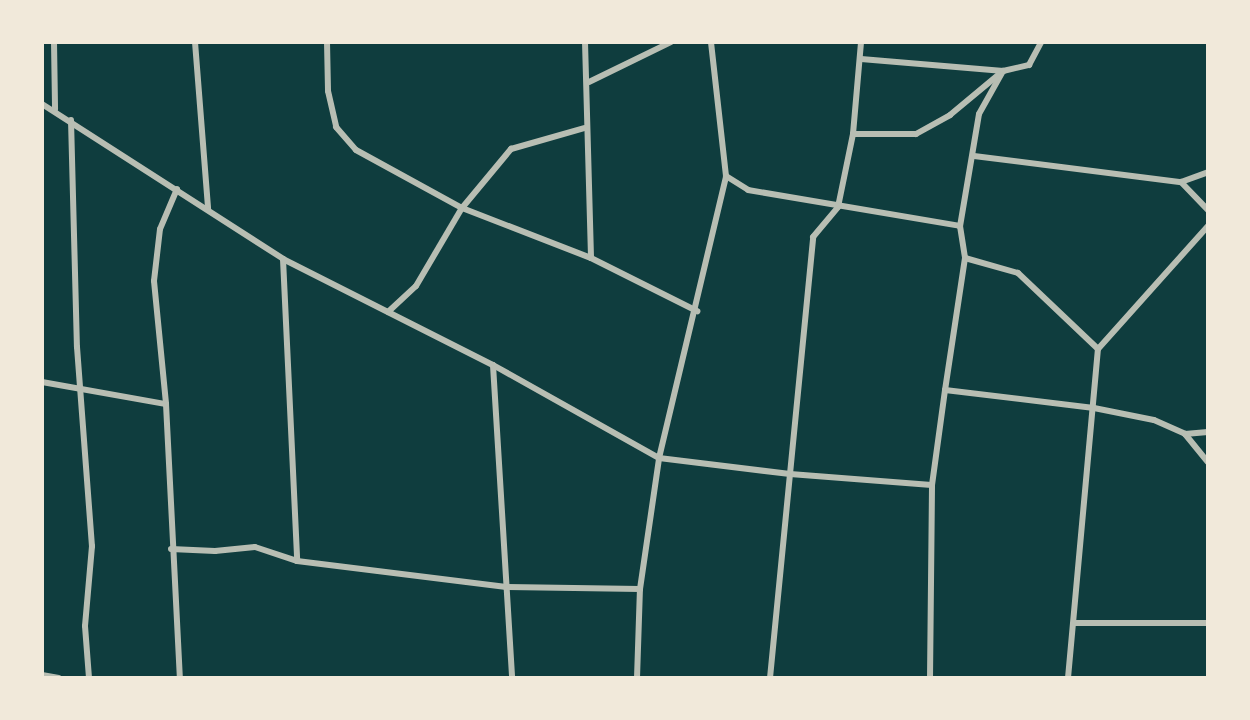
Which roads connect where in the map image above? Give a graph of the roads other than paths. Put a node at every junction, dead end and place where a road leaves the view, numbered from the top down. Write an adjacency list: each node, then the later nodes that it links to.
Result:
1 (54, 42): 13 (street)
2 (195, 42): 23 (street)
3 (327, 42): 24 (street)
4 (585, 42): 11 (street)
5 (671, 42): 11 (street)
6 (711, 42): 19 (street)
7 (861, 42): 9 (street)
8 (1041, 42): 10 (street)
9 (861, 59): 10 (street); 16 (street)
10 (1003, 72): 16 (street); 17 (street)
11 (588, 82): 15 (street)
12 (42, 104): 13 (street)
13 (55, 109): 14 (street)
14 (71, 120): 21 (street); 36 (street)
15 (584, 128): 24 (street); 28 (street)
16 (853, 134): 22 (street)
17 (974, 156): 20 (street); 26 (street)
18 (1208, 172): 20 (street)
19 (726, 176): 22 (street); 31 (street)
20 (1181, 182): 25 (street)
21 (177, 189): 23 (street); 38 (street)
22 (838, 207): 26 (street); 44 (street)
23 (208, 208): 30 (street)
24 (462, 208): 28 (street); 32 (street)
25 (1208, 210)
26 (960, 226): 29 (street)
27 (1208, 226): 33 (street)
28 (591, 258): 31 (street)
29 (965, 258): 33 (street); 37 (street)
30 (283, 259): 32 (street); 47 (street)
31 (697, 310): 42 (street)
32 (388, 312): 34 (street)
33 (1098, 349): 39 (street)
34 (493, 365): 42 (street); 48 (street)
35 (42, 382): 36 (street)
36 (81, 390): 38 (street); 54 (street)
37 (945, 390): 39 (street); 45 (street)
38 (166, 404): 46 (street)
39 (1094, 408): 41 (street); 50 (street)
40 (1208, 432): 41 (street)
41 (1185, 434): 43 (street)
42 (659, 458): 44 (street); 49 (street)
43 (1208, 462)
44 (790, 474): 45 (street); 58 (street)
45 (932, 485): 59 (street)
46 (171, 549): 47 (street); 55 (street)
47 (297, 561): 48 (street)
48 (506, 587): 49 (street); 56 (street)
49 (640, 589): 57 (street)
50 (1075, 623): 51 (street); 60 (street)
51 (1208, 623)
52 (42, 675): 53 (street)
53 (59, 678)
54 (89, 678)
55 (180, 678)
56 (512, 678)
57 (637, 678)
58 (770, 678)
59 (930, 678)
60 (1068, 678)

